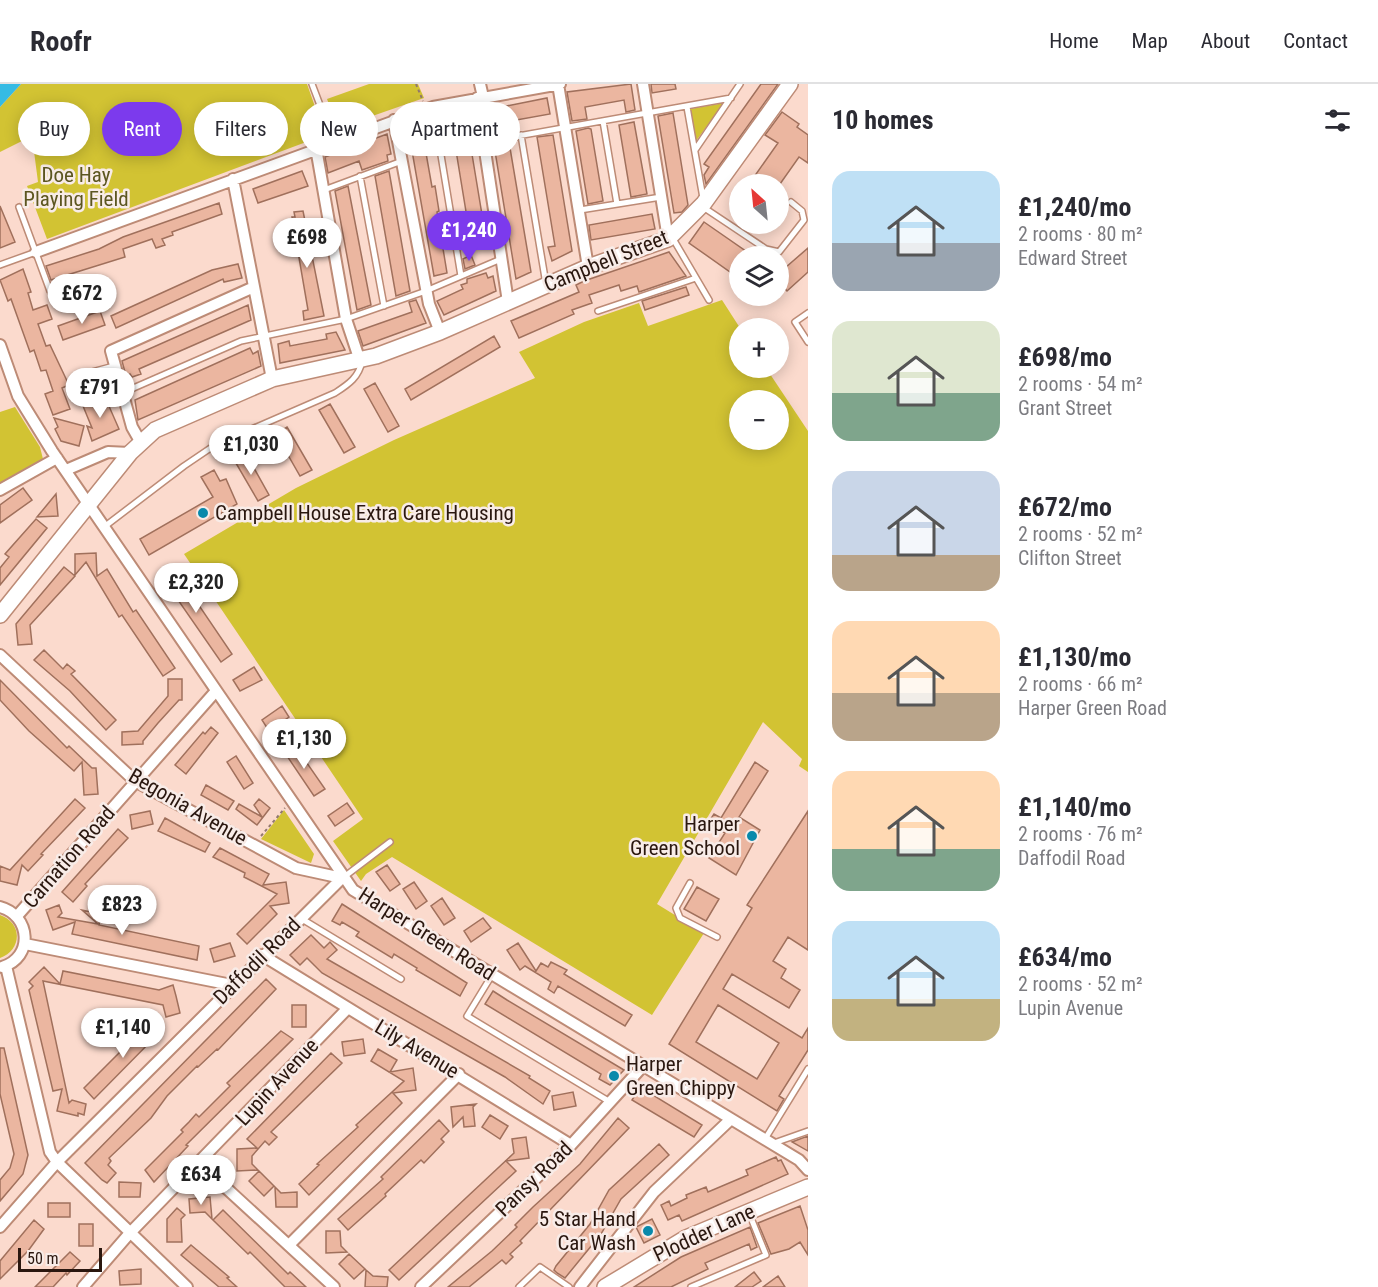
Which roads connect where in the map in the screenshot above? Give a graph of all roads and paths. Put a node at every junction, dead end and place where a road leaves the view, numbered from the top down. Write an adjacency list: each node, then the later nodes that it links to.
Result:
1 (312, 84): 10 (lane)
2 (416, 84): 11 (path)
3 (480, 84): 8 (street)
4 (559, 84): 8 (street); 17 (street)
5 (643, 84): 15 (street)
6 (740, 84): 9 (lane)
7 (790, 84): 32 (street, Campbell Street)
8 (480, 97): 12 (street); 13 (street)
9 (730, 98): 14 (lane); 19 (lane)
10 (319, 102)
11 (426, 102)
12 (457, 102)
13 (480, 102)
14 (687, 107): 15 (lane); 19 (lane)
15 (648, 113): 16 (lane); 29 (street)
16 (603, 121): 17 (lane); 31 (lane)
17 (565, 128): 18 (lane); 34 (street)
18 (521, 135): 42 (lane)
19 (694, 150): 32 (lane)
20 (300, 154): 27 (street)
21 (318, 156): 28 (street)
22 (401, 156): 25 (street)
23 (439, 156): 40 (lane)
24 (486, 156): 37 (street)
25 (402, 161): 26 (lane); 45 (street)
26 (360, 176): 28 (lane); 48 (lane)
27 (233, 179): 36 (street); 43 (street)
28 (324, 190): 51 (street)
29 (662, 197): 31 (lane); 35 (street)
30 (791, 202): 32 (lane)
31 (617, 204): 34 (lane)
32 (703, 204): 35 (street, Campbell Street)
33 (19, 207): 36 (lane)
34 (580, 210): 39 (street)
35 (669, 238): 39 (street, Campbell Street); 41 (lane)
36 (36, 252): 38 (lane); 44 (lane)
37 (502, 258): 40 (lane); 47 (street)
38 (0, 265)
39 (588, 267): 42 (street, Campbell Street)
40 (461, 276): 45 (lane)
41 (696, 278): 46 (lane); 49 (lane)
42 (546, 285): 47 (street, Campbell Street)
43 (254, 286): 53 (street); 57 (street)
44 (50, 291)
45 (426, 291): 48 (lane); 52 (street)
46 (709, 300)
47 (508, 302): 52 (street, Campbell Street)
48 (384, 306): 51 (lane)
49 (598, 311)
50 (808, 313): 54 (lane)
51 (346, 319): 53 (lane); 56 (street)
52 (440, 332): 56 (street, Campbell Street)
53 (264, 336): 59 (street); 60 (lane)
54 (808, 342)
55 (0, 345): 63 (street, Harper Green Road)
56 (361, 360): 59 (street, Campbell Street); 67 (lane)
57 (114, 366): 58 (lane); 60 (street)
58 (88, 373)
59 (272, 379): 61 (street, Campbell Street)
60 (122, 393): 61 (street)
61 (140, 441): 62 (street, Campbell Street)
62 (130, 453): 64 (street); 66 (street, Campbell Street)
63 (57, 458): 64 (street, Harper Green Road); 65 (street)
64 (66, 470): 66 (street, Harper Green Road)
65 (0, 490)
66 (89, 506): 67 (street, Harper Green Road); 68 (street, Campbell Street)
67 (104, 527): 70 (street, Harper Green Road)
68 (0, 615)
69 (0, 655): 71 (street, Begonia Avenue)
70 (216, 691): 71 (street, Carnation Road); 72 (street, Harper Green Road)
71 (135, 782): 74 (street, Begonia Avenue); 78 (street, Carnation Road)
72 (291, 801): 74 (path); 75 (street, Harper Green Road)
73 (390, 842): 75 (lane)
74 (254, 845): 75 (street, Begonia Avenue)
75 (342, 878): 79 (street, Daffodil Road); 84 (street, Harper Green Road)
76 (690, 883): 80 (lane)
77 (0, 908): 78 (street, Carnation Road)
78 (17, 916): 81 (street, Carnation Road)
79 (301, 918): 82 (street, Daffodil Road); 85 (lane)
80 (717, 937)
81 (25, 944): 83 (street); 86 (street)
82 (262, 955): 86 (street, Daffodil Road); 87 (street, Lily Avenue)
83 (3, 967): 96 (street)
84 (492, 975): 88 (street, Harper Green Road); 91 (lane)
85 (401, 979)
86 (232, 985): 96 (street, Daffodil Road)
87 (348, 1008): 90 (street, Lily Avenue); 97 (street, Lupin Avenue)
88 (643, 1066): 91 (street, Pansy Road); 92 (street, Harper Green Road)
89 (808, 1070): 94 (lane)
90 (459, 1074): 95 (street, Lily Avenue); 103 (street)
91 (610, 1102): 95 (street, Pansy Road)
92 (731, 1119): 94 (street, Harper Green Road); 111 (street)
93 (808, 1131): 94 (lane)
94 (769, 1142): 98 (street, Harper Green Road)
95 (571, 1145): 108 (street, Pansy Road)
96 (57, 1162): 101 (street, Daffodil Road); 102 (street)
97 (200, 1164): 102 (street, Lupin Avenue); 103 (street)
98 (808, 1170)
99 (808, 1187): 100 (street, Plodder Lane)
100 (748, 1211): 104 (street, Plodder Lane); 112 (lane)
101 (0, 1227)
102 (129, 1234): 105 (street, Lupin Avenue); 106 (street)
103 (289, 1245): 107 (street)
104 (612, 1285)
105 (83, 1287)
106 (187, 1287)
107 (334, 1287)
108 (421, 1287)
109 (519, 1287): 110 (lane)
110 (569, 1287)
111 (580, 1287)
112 (691, 1287)

